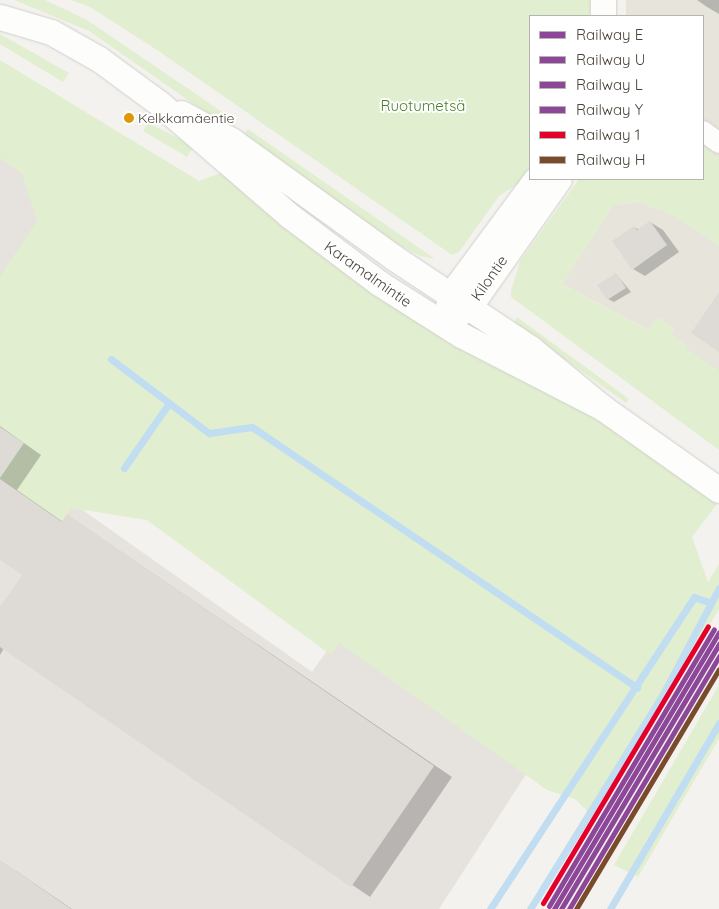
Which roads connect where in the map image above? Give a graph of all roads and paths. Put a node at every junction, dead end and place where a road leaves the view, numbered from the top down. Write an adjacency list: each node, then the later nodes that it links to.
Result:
1 (603, 0): 2 (street)
2 (603, 15)
3 (0, 17): 4 (street, Karamalmintie)
4 (159, 103): 9 (street, Karamalmintie); 10 (street, Karamalmintie)
5 (704, 132): 6 (street)
6 (719, 142)
7 (535, 180): 9 (street, Kilontie)
8 (558, 180): 9 (street, Kilontie)
9 (460, 300): 10 (street, Kilontie); 11 (street, Karamalmintie)
10 (442, 324): 11 (street, Karamalmintie)
11 (603, 408): 12 (street, Karamalmintie)
12 (719, 490)

